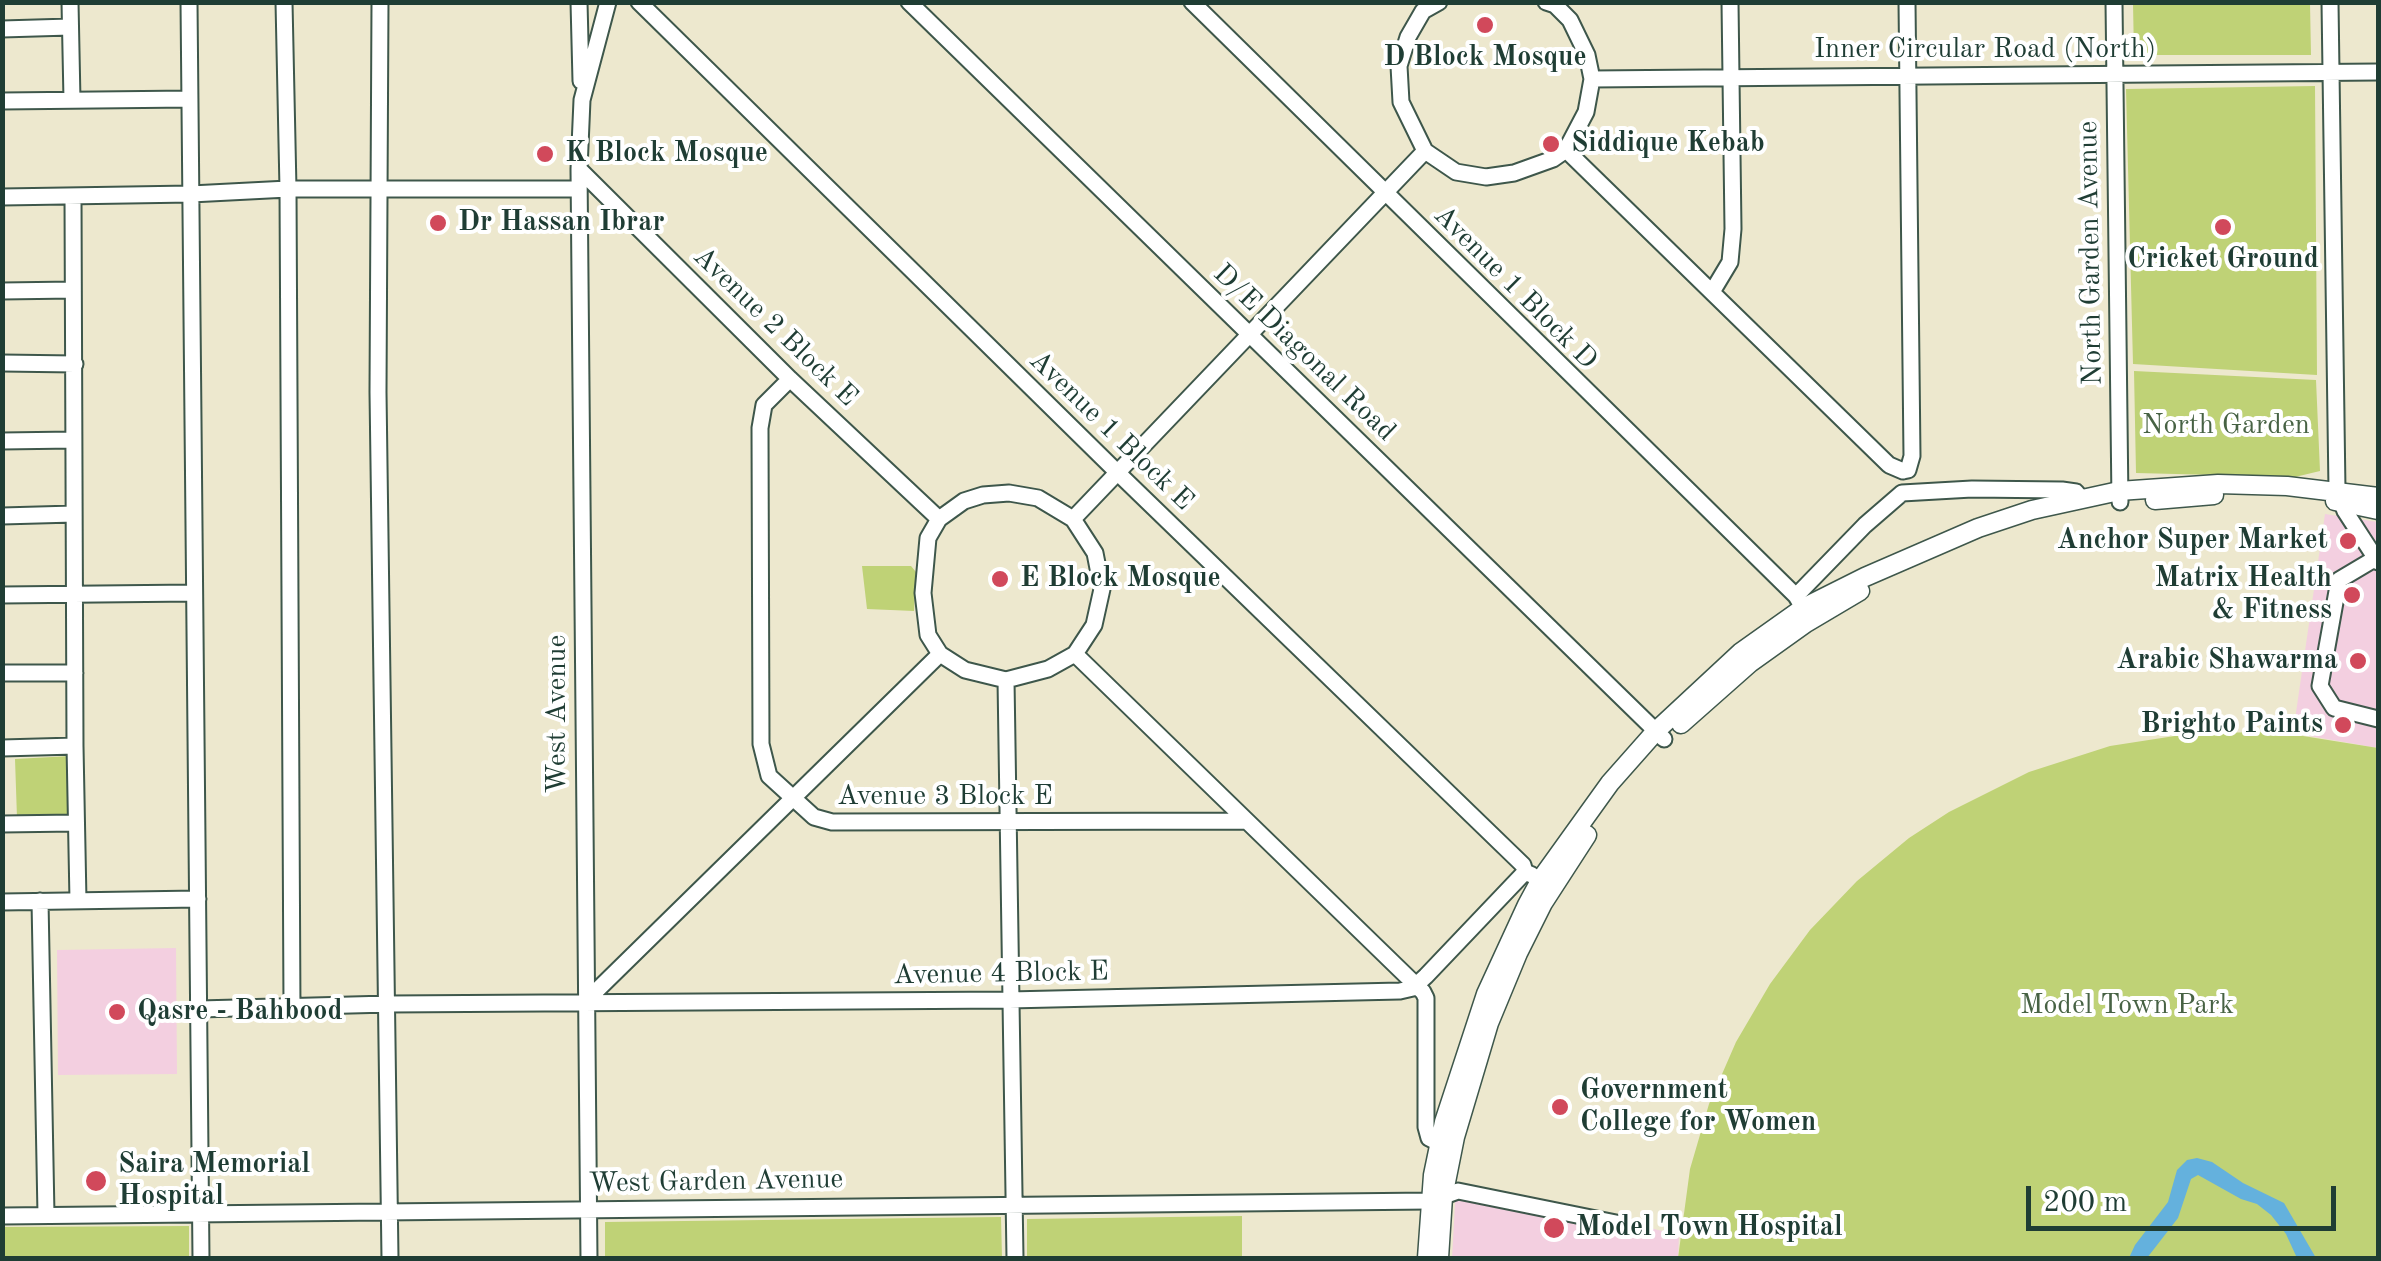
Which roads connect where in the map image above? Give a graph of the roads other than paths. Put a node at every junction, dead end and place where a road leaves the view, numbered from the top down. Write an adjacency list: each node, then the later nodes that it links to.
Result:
1 (70, 2): 19 (street)
2 (189, 2): 26 (street)
3 (284, 2): 33 (street)
4 (380, 2): 35 (street)
5 (579, 2): 28 (street)
6 (608, 2): 28 (street)
7 (639, 2): 50 (street, Avenue 1 Block E)
8 (909, 2): 43 (street, D/E Diagonal Road)
9 (1192, 2): 37 (street, Avenue 1 Block D)
10 (1439, 2): 16 (street)
11 (1546, 2): 17 (street)
12 (1730, 2): 22 (street)
13 (1906, 2): 23 (street)
14 (2114, 2): 24 (street, North Garden Avenue)
15 (2330, 2): 20 (street)
16 (1419, 7): 31 (street)
17 (1567, 7): 25 (street)
18 (2, 28): 19 (street)
19 (70, 28): 27 (street)
20 (2330, 72): 21 (street, Inner Circular Road (North)); 24 (street, Inner Circular Road (North)); 53 (street)
21 (2378, 72)
22 (1732, 76): 23 (street, Inner Circular Road (North)); 25 (street, Inner Circular Road (North)); 42 (street)
23 (1907, 76): 24 (street, Inner Circular Road (North)); 49 (street)
24 (2114, 76): 54 (street, North Garden Avenue)
25 (1592, 79): 30 (street)
26 (190, 99): 27 (street); 36 (street)
27 (72, 100): 29 (street)
28 (582, 100): 32 (street, West Avenue)
29 (2, 101)
30 (1566, 150): 31 (street); 42 (street)
31 (1424, 152): 37 (street)
32 (579, 169): 34 (street, West Avenue); 46 (street, Avenue 2 Block E)
33 (288, 189): 35 (street); 36 (street); 89 (street)
34 (580, 189): 35 (street); 87 (street, West Avenue)
35 (381, 190): 88 (street)
36 (191, 194): 38 (street); 63 (street)
37 (1384, 194): 43 (street); 65 (street, Avenue 1 Block D)
38 (74, 196): 39 (street); 40 (street)
39 (2, 198)
40 (73, 290): 41 (street); 45 (street)
41 (2, 291)
42 (1712, 292): 49 (street)
43 (1251, 336): 50 (street); 72 (street, D/E Diagonal Road)
44 (2, 363): 45 (street)
45 (75, 364): 47 (street)
46 (790, 379): 59 (street, Avenue 2 Block E); 75 (street, Avenue 3 Block E)
47 (73, 440): 48 (street); 57 (street)
48 (2, 441)
49 (1903, 472): 51 (street)
50 (1118, 474): 60 (street); 80 (street, Avenue 1 Block E)
51 (1907, 492): 55 (street); 65 (street)
52 (2378, 493): 53 (main road)
53 (2338, 496): 54 (main road); 56 (main road); 61 (street)
54 (2119, 497): 55 (main road); 65 (main road)
55 (2081, 498): 65 (main road)
56 (2378, 510)
57 (74, 514): 58 (street); 62 (street)
58 (2, 516)
59 (939, 519): 60 (street); 66 (street)
60 (1073, 519): 67 (street)
61 (2377, 560): 71 (street)
62 (75, 593): 63 (street); 64 (street); 69 (street)
63 (194, 593): 81 (street)
64 (2, 594)
65 (1803, 608): 72 (main road)
66 (940, 654): 70 (street); 75 (street)
67 (1075, 654): 70 (street); 76 (street)
68 (2, 673): 69 (street)
69 (75, 673): 73 (street)
70 (1006, 680): 78 (street)
71 (2378, 719)
72 (1660, 735): 80 (main road)
73 (74, 746): 74 (street); 77 (street)
74 (2, 748)
75 (794, 798): 78 (street, Avenue 3 Block E); 87 (street)
76 (1246, 822): 78 (street, Avenue 3 Block E); 85 (street)
77 (75, 823): 79 (street); 83 (street)
78 (1009, 823): 86 (street)
79 (2, 824)
80 (1540, 879): 85 (street); 91 (main road); 92 (main road)
81 (198, 899): 83 (street); 90 (street)
82 (40, 901): 83 (street); 84 (street); 97 (street)
83 (78, 901)
84 (2, 902)
85 (1416, 985): 86 (street, Avenue 4 Block E); 91 (street)
86 (1009, 1000): 87 (street, Avenue 4 Block E); 93 (street)
87 (586, 1002): 88 (street, Avenue 4 Block E); 94 (street, West Avenue)
88 (389, 1004): 89 (street, Avenue 4 Block E); 95 (street)
89 (292, 1008): 90 (street, Avenue 4 Block E)
90 (199, 1009): 96 (street)
91 (1439, 1143): 92 (main road)
92 (1437, 1199): 93 (street, West Garden Avenue); 99 (street, West Garden Avenue); 104 (main road); 105 (main road)
93 (1014, 1204): 94 (street, West Garden Avenue); 103 (street)
94 (589, 1208): 95 (street, West Garden Avenue); 102 (street, West Avenue)
95 (390, 1212): 96 (street, West Garden Avenue); 101 (street)
96 (201, 1214): 97 (street, West Garden Avenue); 100 (street)
97 (46, 1215): 98 (street, West Garden Avenue)
98 (2, 1216)
99 (1621, 1224)
100 (202, 1258)
101 (390, 1258)
102 (589, 1258)
103 (1014, 1258)
104 (1427, 1258)
105 (1439, 1258)

